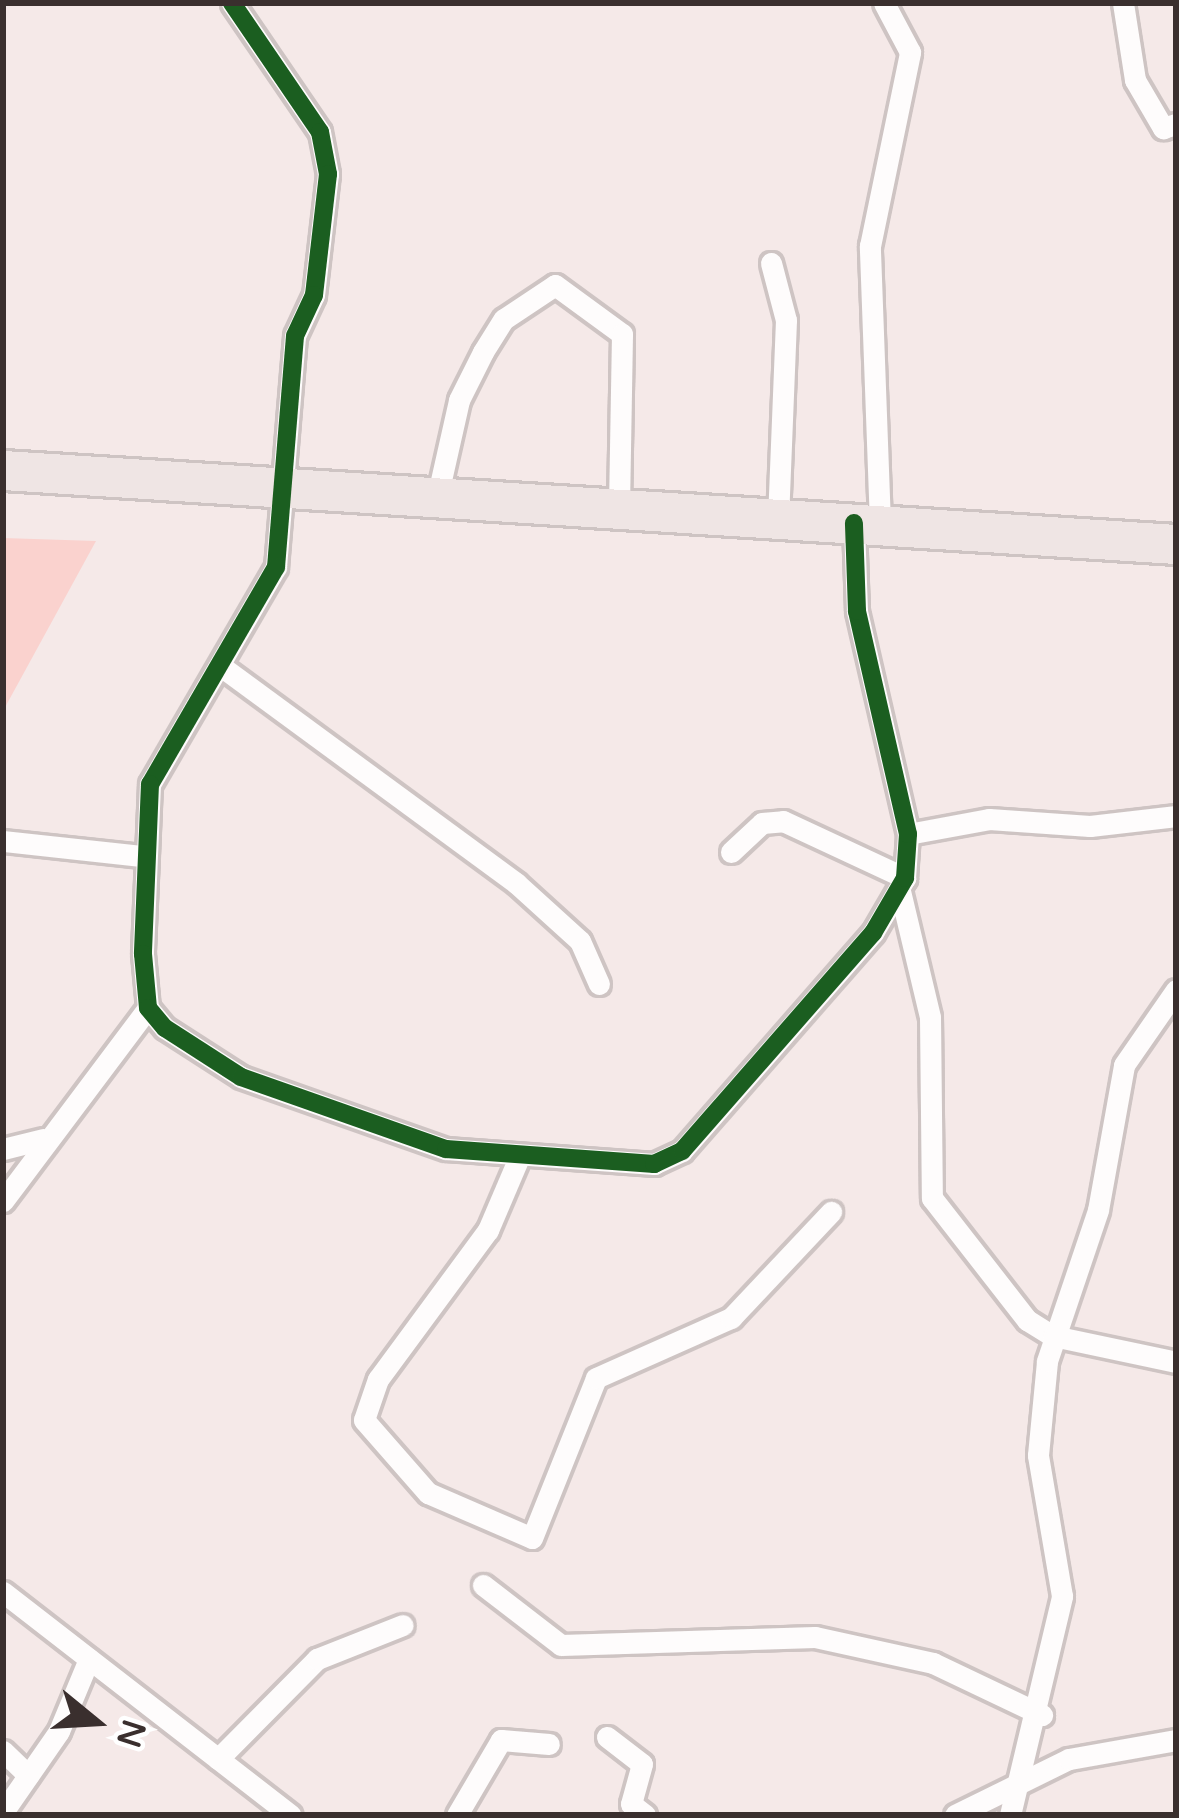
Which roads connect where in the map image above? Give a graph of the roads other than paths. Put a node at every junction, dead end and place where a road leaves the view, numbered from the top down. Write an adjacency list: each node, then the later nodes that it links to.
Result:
1 (232, 3): 7 (street)
2 (884, 3): 11 (street)
3 (1123, 3): 4 (street)
4 (1176, 124)
5 (771, 263): 10 (street)
6 (3, 470): 7 (highway)
7 (280, 488): 8 (highway); 13 (street)
8 (437, 498): 9 (highway); 9 (street)
9 (619, 510): 10 (highway)
10 (778, 520): 11 (highway)
11 (867, 524): 12 (highway); 15 (street)
12 (1176, 544)
13 (222, 667): 18 (street); 20 (street)
14 (1176, 816): 15 (street)
15 (908, 834): 19 (street)
16 (3, 841): 18 (street)
17 (731, 852): 19 (street)
18 (140, 856): 22 (street)
19 (902, 885): 25 (street); 28 (street)
20 (599, 984)
21 (1176, 990): 28 (street)
22 (148, 1008): 23 (street); 25 (street)
23 (43, 1139): 24 (street); 26 (street)
24 (3, 1149)
25 (520, 1155): 27 (street)
26 (3, 1201)
27 (831, 1212)
28 (1053, 1336): 29 (street); 34 (street)
29 (1176, 1362)
30 (484, 1586): 34 (street)
31 (3, 1592): 33 (street)
32 (403, 1624): 39 (street)
33 (89, 1659): 39 (street); 40 (street)
34 (1042, 1714): 41 (street)
35 (607, 1737): 45 (street)
36 (1176, 1740): 41 (street)
37 (549, 1744): 44 (street)
38 (3, 1751): 40 (street)
39 (218, 1760): 42 (street)
40 (28, 1775): 43 (street)
41 (1023, 1775): 46 (street); 47 (street)
42 (277, 1811)
43 (3, 1813)
44 (457, 1815)
45 (645, 1815)
46 (955, 1815)
47 (1010, 1815)

